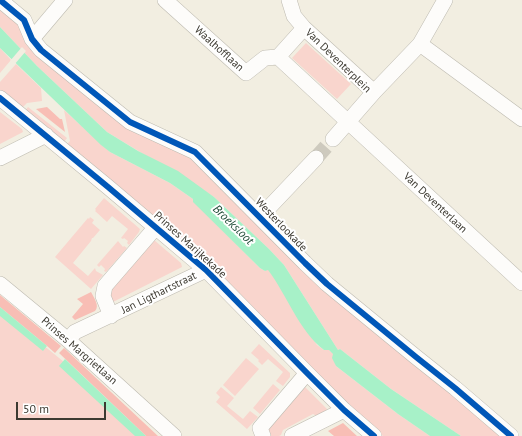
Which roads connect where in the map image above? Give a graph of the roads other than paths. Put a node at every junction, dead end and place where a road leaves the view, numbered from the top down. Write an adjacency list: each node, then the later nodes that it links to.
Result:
1 (0, 0): 7 (street, Westerlookade)
2 (65, 0): 7 (street)
3 (165, 0): 9 (street, Waalhofflaan)
4 (290, 0): 6 (street)
5 (445, 0): 8 (street)
6 (304, 28): 9 (street, Van Deventerplein); 10 (street, Van Deventerplein)
7 (32, 39): 18 (street, Westerlookade)
8 (420, 44): 10 (street); 12 (street)
9 (278, 57): 13 (street)
10 (374, 92): 13 (street, Van Deventerplein)
11 (0, 98): 14 (street, Prinses Marijkekade)
12 (522, 119)
13 (348, 123): 15 (street, Van Deventerplein); 21 (street, Van Deventerlaan)
14 (46, 135): 16 (street); 19 (street, Prinses Marijkekade)
15 (333, 139)
16 (0, 158)
17 (316, 158): 18 (street)
18 (260, 217): 31 (street, Westerlookade)
19 (156, 227): 20 (street, Prinses Marijkekade); 23 (street, Jan Ligthartstraat)
20 (206, 270): 23 (street, Jan Ligthartstraat); 25 (street, Prinses Marijkekade)
21 (522, 283)
22 (0, 284): 24 (street, Prinses Margrietlaan)
23 (111, 316): 24 (street, Jan Ligthartstraat)
24 (68, 340): 27 (street, Prinses Margrietlaan)
25 (307, 373): 26 (street, Prinses Marijkekade); 28 (street)
26 (344, 410): 29 (street); 30 (street, Prinses Marijkekade)
27 (174, 436)
28 (263, 436)
29 (292, 436)
30 (374, 436)
31 (511, 436)

